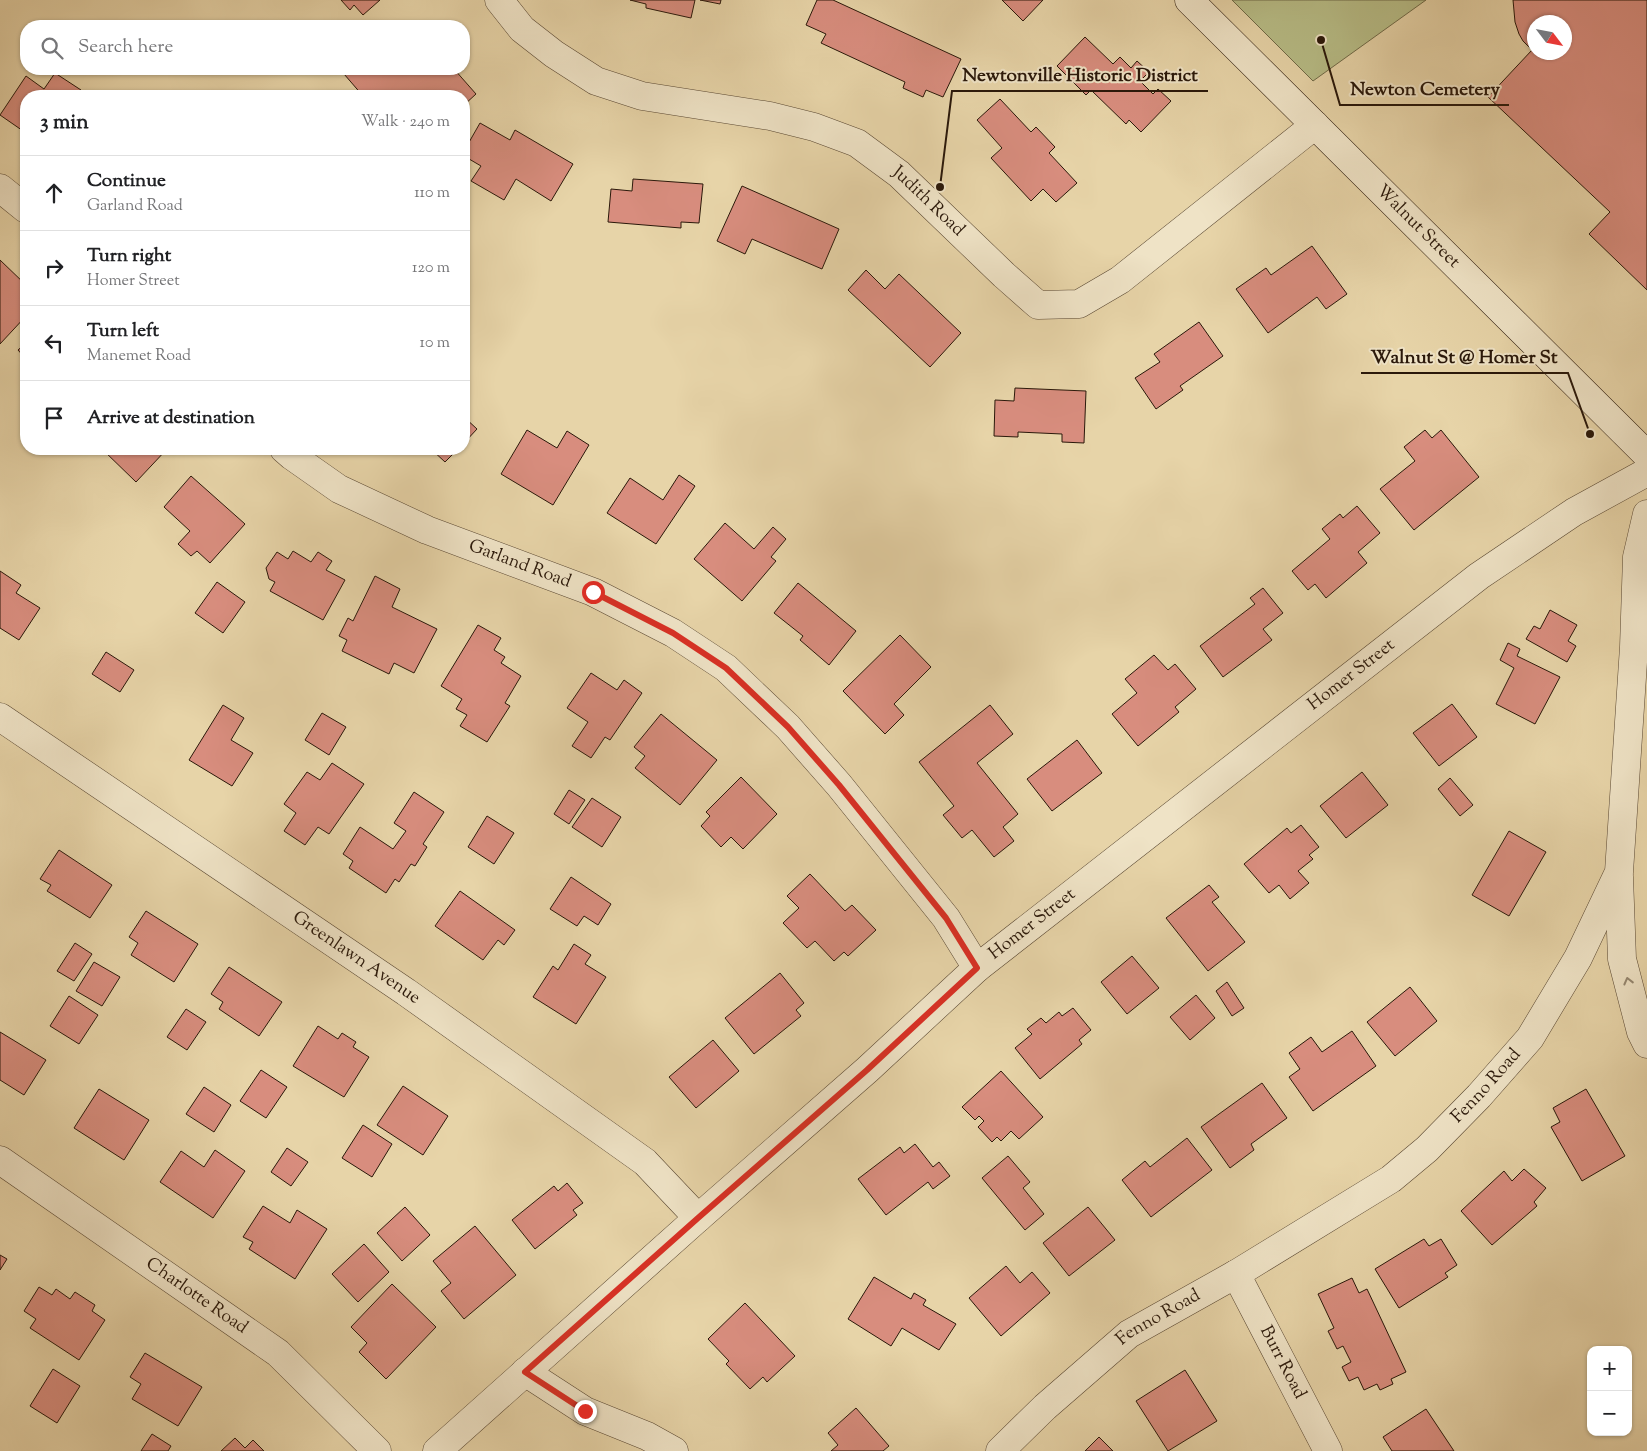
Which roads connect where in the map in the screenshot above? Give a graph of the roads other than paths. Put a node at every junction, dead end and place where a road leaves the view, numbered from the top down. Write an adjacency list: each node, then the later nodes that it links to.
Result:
1 (499, 0): 3 (street, Judith Road)
2 (1189, 0): 3 (street, Walnut Street)
3 (1315, 125): 7 (street, Walnut Street)
4 (0, 188): 5 (street)
5 (20, 204)
6 (291, 455): 12 (street, Garland Road)
7 (1647, 455)
8 (1647, 472): 12 (street, Homer Street)
9 (1647, 514): 11 (street, Fenno Road)
10 (0, 717): 15 (street, Greenlawn Avenue)
11 (1619, 872): 13 (street, one-way to 11); 16 (street, Fenno Road)
12 (977, 968): 15 (street, Homer Street)
13 (1647, 1044)
14 (0, 1160): 18 (street, Charlotte Road)
15 (698, 1218): 17 (street, Homer Street)
16 (1236, 1274): 21 (street, Fenno Road); 22 (street, Burr Road)
17 (525, 1372): 19 (street, Homer Street); 20 (street)
18 (377, 1451)
19 (437, 1451)
20 (674, 1451)
21 (1000, 1451)
22 (1328, 1451)

